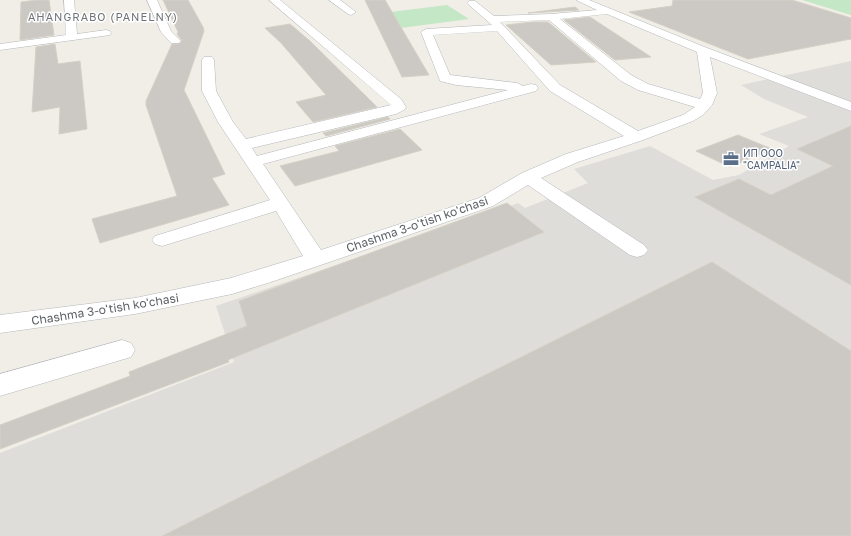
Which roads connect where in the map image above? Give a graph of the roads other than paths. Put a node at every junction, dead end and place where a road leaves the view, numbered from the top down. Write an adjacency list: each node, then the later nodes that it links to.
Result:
1 (69, 0): 12 (street)
2 (152, 0): 13 (street)
3 (274, 0): 22 (street)
4 (334, 0): 8 (street)
5 (581, 0): 7 (street)
6 (472, 3): 10 (street)
7 (608, 11): 9 (street); 15 (street)
8 (351, 12)
9 (551, 17): 10 (street); 19 (street)
10 (496, 23): 17 (street); 18 (street)
11 (106, 33): 12 (street)
12 (72, 38): 14 (street)
13 (175, 41)
14 (0, 47)
15 (703, 50): 19 (street); 20 (street)
16 (208, 60): 22 (street)
17 (531, 88): 18 (street); 23 (street)
18 (555, 88): 21 (street)
19 (705, 105): 21 (street, Chashma 3-o'tish ko'chasi)
20 (851, 107)
21 (637, 137): 24 (street, Chashma 3-o'tish ko'chasi)
22 (242, 145): 23 (street)
23 (252, 162): 25 (street)
24 (528, 177): 27 (street); 28 (street, Chashma 3-o'tish ko'chasi)
25 (281, 203): 26 (street); 28 (street)
26 (162, 240)
27 (637, 250)
28 (316, 259): 29 (street, Chashma 3-o'tish ko'chasi)
29 (0, 324)
30 (122, 350): 31 (street)
31 (0, 385)

